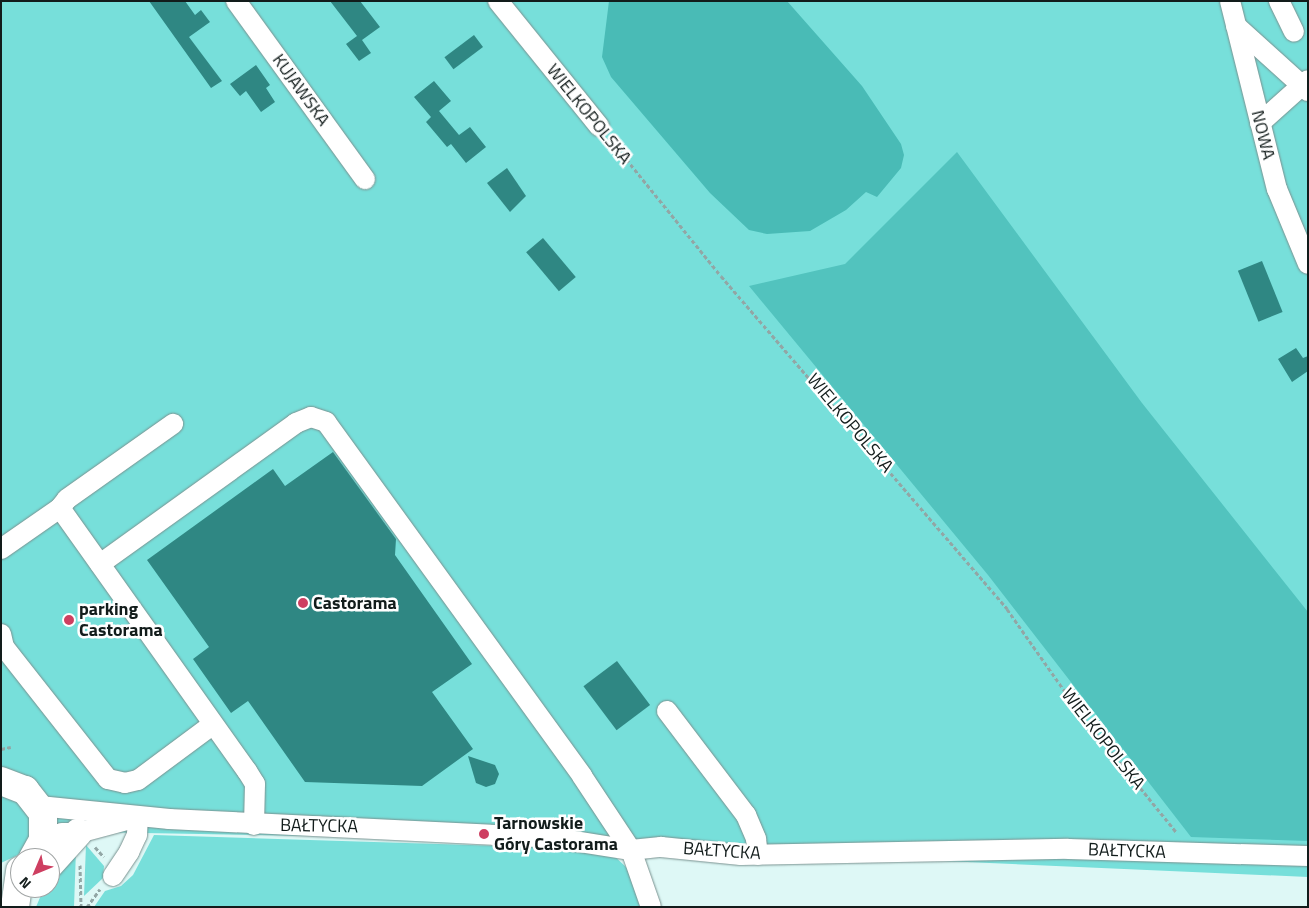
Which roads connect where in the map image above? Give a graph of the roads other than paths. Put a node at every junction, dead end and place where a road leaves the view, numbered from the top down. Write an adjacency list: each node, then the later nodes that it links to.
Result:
1 (236, 1): 10 (street, KUJAWSKA)
2 (498, 1): 9 (street, WIELKOPOLSKA)
3 (1230, 1): 5 (street, NOWA)
4 (1279, 1): 6 (street)
5 (1236, 26): 7 (street); 8 (street, NOWA)
6 (1294, 32)
7 (1306, 85): 8 (street)
8 (1260, 123): 11 (street, NOWA)
9 (599, 126)
10 (365, 179)
11 (1308, 264)
12 (173, 424): 13 (street)
13 (60, 508): 14 (street); 15 (street)
14 (1, 549)
15 (100, 564): 18 (street); 26 (street)
16 (1, 634): 18 (street)
17 (667, 711): 27 (street)
18 (212, 725): 22 (street)
19 (2, 778): 20 (highway)
20 (39, 806): 21 (street, BAŁTYCKA); 24 (highway)
21 (138, 817): 22 (street, BAŁTYCKA); 23 (street, BAŁTYCKA); 29 (street)
22 (254, 825): 26 (street, BAŁTYCKA)
23 (78, 832): 25 (highway)
24 (43, 848)
25 (52, 848)
26 (632, 850): 27 (street, BAŁTYCKA); 30 (street)
27 (758, 855): 28 (street, BAŁTYCKA)
28 (1308, 856)
29 (113, 876)
30 (651, 907)

